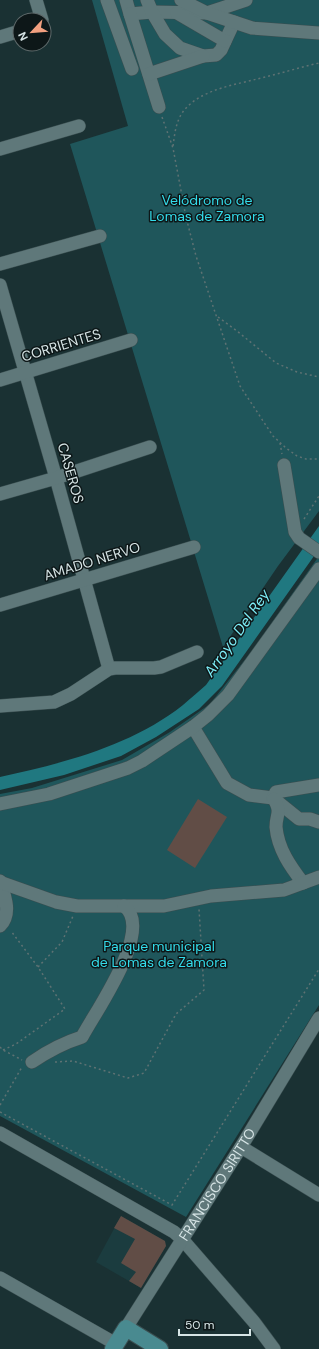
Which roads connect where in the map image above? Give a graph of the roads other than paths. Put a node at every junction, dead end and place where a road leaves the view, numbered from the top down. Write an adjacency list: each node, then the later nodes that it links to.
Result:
1 (36, 0): 7 (street)
2 (107, 0): 17 (street)
3 (126, 0): 10 (street)
4 (181, 0): 9 (street)
5 (246, 0): 9 (street)
6 (150, 6): 8 (street); 10 (street); 16 (street)
7 (40, 12)
8 (175, 12): 9 (street); 15 (street)
9 (207, 13): 11 (street)
10 (130, 14): 18 (street)
11 (234, 22): 13 (street); 15 (street)
12 (12, 33): 14 (street)
13 (319, 33)
14 (0, 37)
15 (225, 41): 16 (street)
16 (203, 56): 18 (street)
17 (132, 69)
18 (149, 74): 19 (street)
19 (159, 107)
20 (79, 126): 21 (street)
21 (0, 149)
22 (100, 236): 23 (street)
23 (0, 264)
24 (0, 286): 26 (street, CASEROS)
25 (131, 340): 26 (street, CORRIENTES)
26 (25, 372): 27 (street, CORRIENTES); 30 (street, CASEROS)
27 (0, 380)
28 (150, 447): 30 (street)
29 (284, 466): 33 (street)
30 (56, 478): 31 (street); 35 (street, CASEROS)
31 (0, 494)
32 (194, 547): 35 (street, AMADO NERVO)
33 (319, 552)
34 (319, 569): 40 (street)
35 (84, 580): 36 (street, AMADO NERVO); 38 (street, CASEROS)
36 (0, 605)
37 (197, 652): 38 (street)
38 (109, 670): 39 (street)
39 (0, 706)
40 (194, 727): 42 (street); 43 (street)
41 (319, 785): 42 (street)
42 (273, 798): 44 (street); 47 (street)
43 (0, 804)
44 (319, 822)
45 (319, 877): 47 (street)
46 (0, 881): 48 (street); 49 (street)
47 (304, 883): 48 (street)
48 (124, 906): 51 (street)
49 (4, 927)
50 (319, 1018): 53 (street, FRANCISCO SIRITTO)
51 (32, 1062)
52 (0, 1133): 55 (street)
53 (241, 1146): 54 (street); 55 (street, FRANCISCO SIRITTO)
54 (319, 1196)
55 (182, 1239): 57 (street, FRANCISCO SIRITTO); 60 (street)
56 (0, 1278): 58 (street)
57 (126, 1328): 58 (main road, FRANCISCO SIRITTO); 59 (main road)
58 (114, 1346)
59 (160, 1349)
60 (274, 1349)

